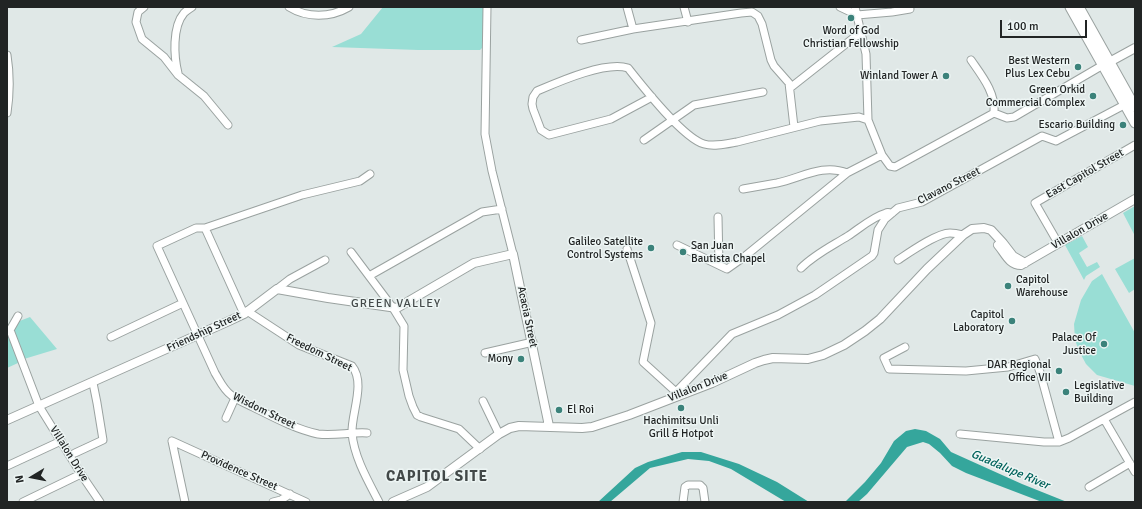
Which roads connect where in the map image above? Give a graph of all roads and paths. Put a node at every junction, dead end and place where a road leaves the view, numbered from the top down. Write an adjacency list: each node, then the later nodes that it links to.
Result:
1 (144, 7): 21 (street)
2 (192, 7): 18 (street)
3 (288, 7): 4 (street)
4 (349, 7)
5 (487, 7): 43 (street, Acacia Street)
6 (627, 7): 15 (street)
7 (684, 7): 14 (street)
8 (840, 7): 13 (street)
9 (855, 7): 13 (street)
10 (1070, 7): 23 (main road)
11 (1078, 7): 23 (main road)
12 (910, 9): 13 (street)
13 (857, 15): 16 (street)
14 (688, 22): 15 (street); 25 (street)
15 (634, 30): 17 (street)
16 (861, 32): 25 (street); 32 (street)
17 (581, 40)
18 (175, 45): 21 (street); 24 (street)
19 (1135, 48): 23 (street)
20 (7, 55): 29 (street)
21 (164, 57): 24 (street)
22 (971, 60): 30 (street)
23 (1106, 64): 28 (main road); 30 (street)
24 (178, 75): 34 (street)
25 (790, 88): 35 (street)
26 (763, 92): 31 (street)
27 (652, 97): 27 (street); 31 (street)
28 (1132, 103): 33 (main road); 44 (street, Clavano Street)
29 (7, 112)
30 (994, 113): 38 (street)
31 (673, 120): 35 (street); 36 (street)
32 (868, 120): 35 (street); 38 (street)
33 (1135, 123)
34 (228, 125)
35 (794, 128)
36 (644, 140)
37 (1135, 145): 48 (street, East Capitol Street)
38 (882, 155): 39 (street)
39 (847, 173): 41 (street); 55 (street)
40 (370, 174): 46 (street)
41 (743, 188)
42 (1135, 199): 48 (street, Villalon Drive)
43 (502, 209): 52 (street, Acacia Street); 57 (street)
44 (892, 213): 56 (street); 69 (street, Clavano Street)
45 (718, 217): 55 (street)
46 (205, 228): 59 (street, Wisdom Street); 61 (street)
47 (963, 235): 48 (street, Villalon Drive); 54 (street); 69 (street, Villalon Drive)
48 (1058, 243)
49 (677, 245): 55 (street)
50 (627, 249): 69 (street)
51 (351, 252): 57 (street)
52 (513, 254): 60 (street); 65 (street, Acacia Street)
53 (325, 260): 58 (street)
54 (898, 260)
55 (719, 265)
56 (801, 268)
57 (369, 276): 60 (street)
58 (277, 289): 60 (street); 61 (street, Friendship Street)
59 (183, 303): 63 (street, Wisdom Street); 64 (street)
60 (393, 308): 84 (street)
61 (245, 312): 63 (street, Friendship Street); 78 (street, Freedom Street)
62 (18, 316): 73 (street, Villalon Drive)
63 (198, 335): 68 (street, Friendship Street); 70 (street, Wisdom Street)
64 (111, 337)
65 (533, 342): 67 (street); 77 (street, Acacia Street)
66 (904, 346): 83 (street)
67 (485, 353)
68 (92, 383): 73 (street, Friendship Street); 85 (street)
69 (677, 394): 77 (street, Villalon Drive)
70 (235, 398): 74 (street); 78 (street, Wisdom Street)
71 (483, 401): 80 (street)
72 (1135, 402): 75 (street)
73 (39, 406): 76 (street, Friendship Street); 82 (street, Villalon Drive)
74 (226, 418)
75 (1104, 419): 83 (street); 86 (street)
76 (7, 420)
77 (550, 426): 80 (street, Villalon Drive)
78 (352, 432): 79 (street, Wisdom Street); 97 (street, Freedom Street)
79 (367, 432)
80 (499, 434): 84 (street, Villalon Drive)
81 (960, 434): 83 (street)
82 (61, 440): 87 (street); 89 (street, Villalon Drive)
83 (1059, 442)
84 (480, 449): 98 (street, Villalon Drive)
85 (75, 453)
86 (1130, 463): 88 (street); 90 (street)
87 (7, 466)
88 (1135, 472)
89 (81, 474): 92 (street); 93 (street, Villalon Drive)
90 (1089, 487)
91 (290, 494): 94 (street, Providence Street); 95 (street); 96 (street, Providence Street)
92 (23, 502)
93 (100, 502)
94 (185, 502)
95 (273, 502)
96 (306, 502)
97 (379, 502)
98 (392, 502)
99 (683, 502): 100 (street)
100 (705, 502)

